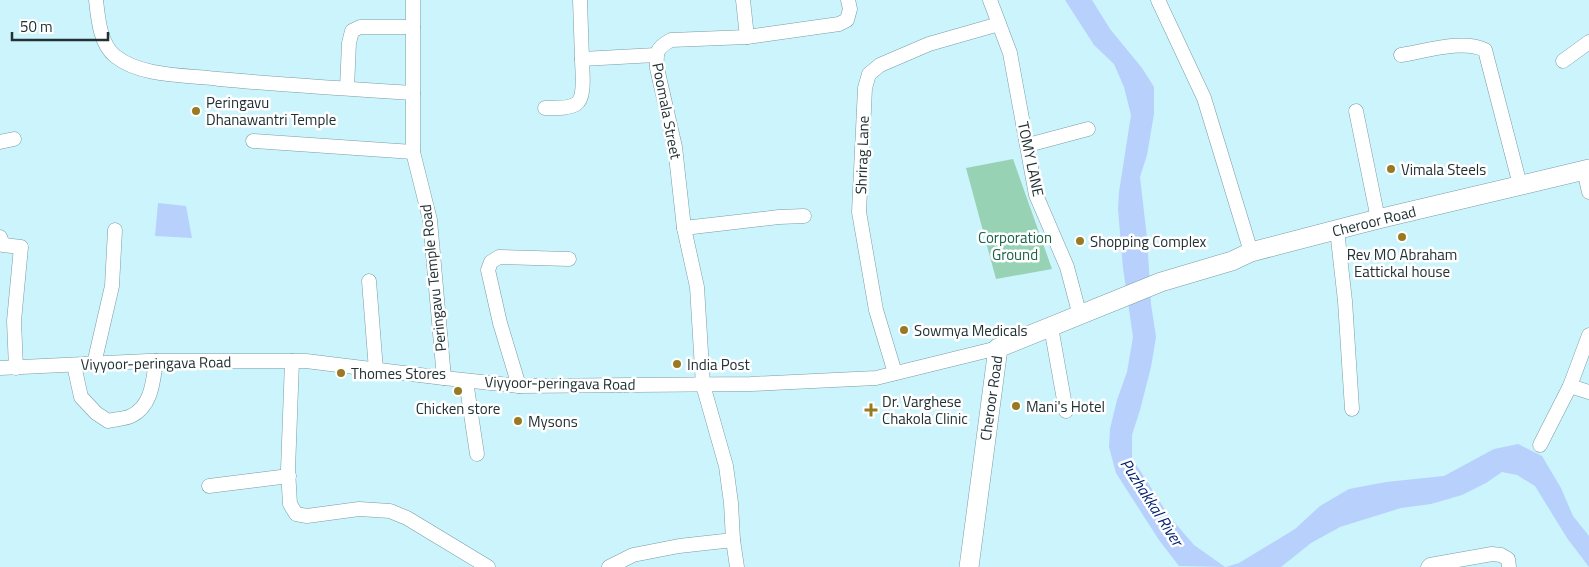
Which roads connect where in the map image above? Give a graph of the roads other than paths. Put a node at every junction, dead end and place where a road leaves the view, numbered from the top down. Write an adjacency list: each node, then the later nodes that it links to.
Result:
1 (96, 0): 16 (street)
2 (413, 0): 9 (street, Peringavu Temple Road)
3 (580, 0): 14 (street)
4 (743, 0): 10 (street)
5 (848, 0): 10 (street, Poomala Street)
6 (990, 0): 8 (street, TOMY LANE)
7 (1158, 0): 35 (street)
8 (999, 24): 24 (street, TOMY LANE); 49 (street, Shrirag Lane)
9 (413, 27): 16 (street); 17 (street, Peringavu Temple Road)
10 (747, 37): 12 (street, Poomala Street)
11 (1589, 42): 15 (street)
12 (656, 55): 14 (street); 31 (street, Poomala Street)
13 (1402, 55): 27 (street)
14 (582, 59): 18 (street)
15 (1563, 61)
16 (347, 88): 17 (street)
17 (413, 92): 25 (street, Peringavu Temple Road)
18 (545, 108)
19 (1356, 111): 30 (street)
20 (1088, 129): 24 (street)
21 (14, 139): 23 (street)
22 (253, 141): 25 (street)
23 (0, 142)
24 (1028, 145): 38 (street, TOMY LANE)
25 (413, 152): 50 (street, Peringavu Temple Road)
26 (1586, 169): 27 (main road, Cheroor Road); 28 (street)
27 (1520, 185): 30 (main road, Cheroor Road)
28 (1589, 192)
29 (804, 216): 31 (street)
30 (1378, 219): 33 (main road, Cheroor Road)
31 (684, 228): 52 (street, Poomala Street)
32 (115, 230): 44 (street)
33 (1337, 230): 35 (main road, Cheroor Road); 56 (street)
34 (0, 237): 47 (street)
35 (1251, 252): 38 (main road, Cheroor Road)
36 (569, 259): 53 (street)
37 (369, 281): 48 (street)
38 (1080, 316): 39 (main road, Cheroor Road)
39 (1051, 327): 41 (main road, Cheroor Road); 57 (street)
40 (1587, 344): 54 (street)
41 (998, 348): 49 (street, Viyyoor-peringava Road); 66 (main road, Cheroor Road)
42 (156, 361): 43 (street, Viyyoor-peringava Road); 44 (street, Viyyoor-peringava Road); 45 (street)
43 (292, 361): 48 (street, Viyyoor-peringava Road); 60 (street)
44 (94, 364): 45 (street, Viyyoor-peringava Road)
45 (74, 365): 47 (street, Viyyoor-peringava Road)
46 (0, 368): 47 (street, Viyyoor-peringava Road)
47 (16, 368)
48 (376, 370): 50 (street, Viyyoor-peringava Road)
49 (895, 373): 52 (street, Viyyoor-peringava Road)
50 (444, 378): 51 (street, Viyyoor-peringava Road)
51 (466, 380): 53 (street, Viyyoor-peringava Road); 59 (street)
52 (703, 385): 53 (street, Viyyoor-peringava Road); 62 (street, Poomala Street)
53 (519, 386)
54 (1570, 386): 55 (street); 58 (street)
55 (1589, 392)
56 (1352, 409)
57 (1066, 411)
58 (1540, 445)
59 (477, 454)
60 (289, 476): 61 (street); 63 (street)
61 (208, 486)
62 (733, 540): 64 (street); 65 (street, Poomala Street)
63 (488, 567)
64 (609, 567)
65 (737, 567)
66 (969, 567)
67 (1428, 567): 68 (street)
68 (1510, 567)

